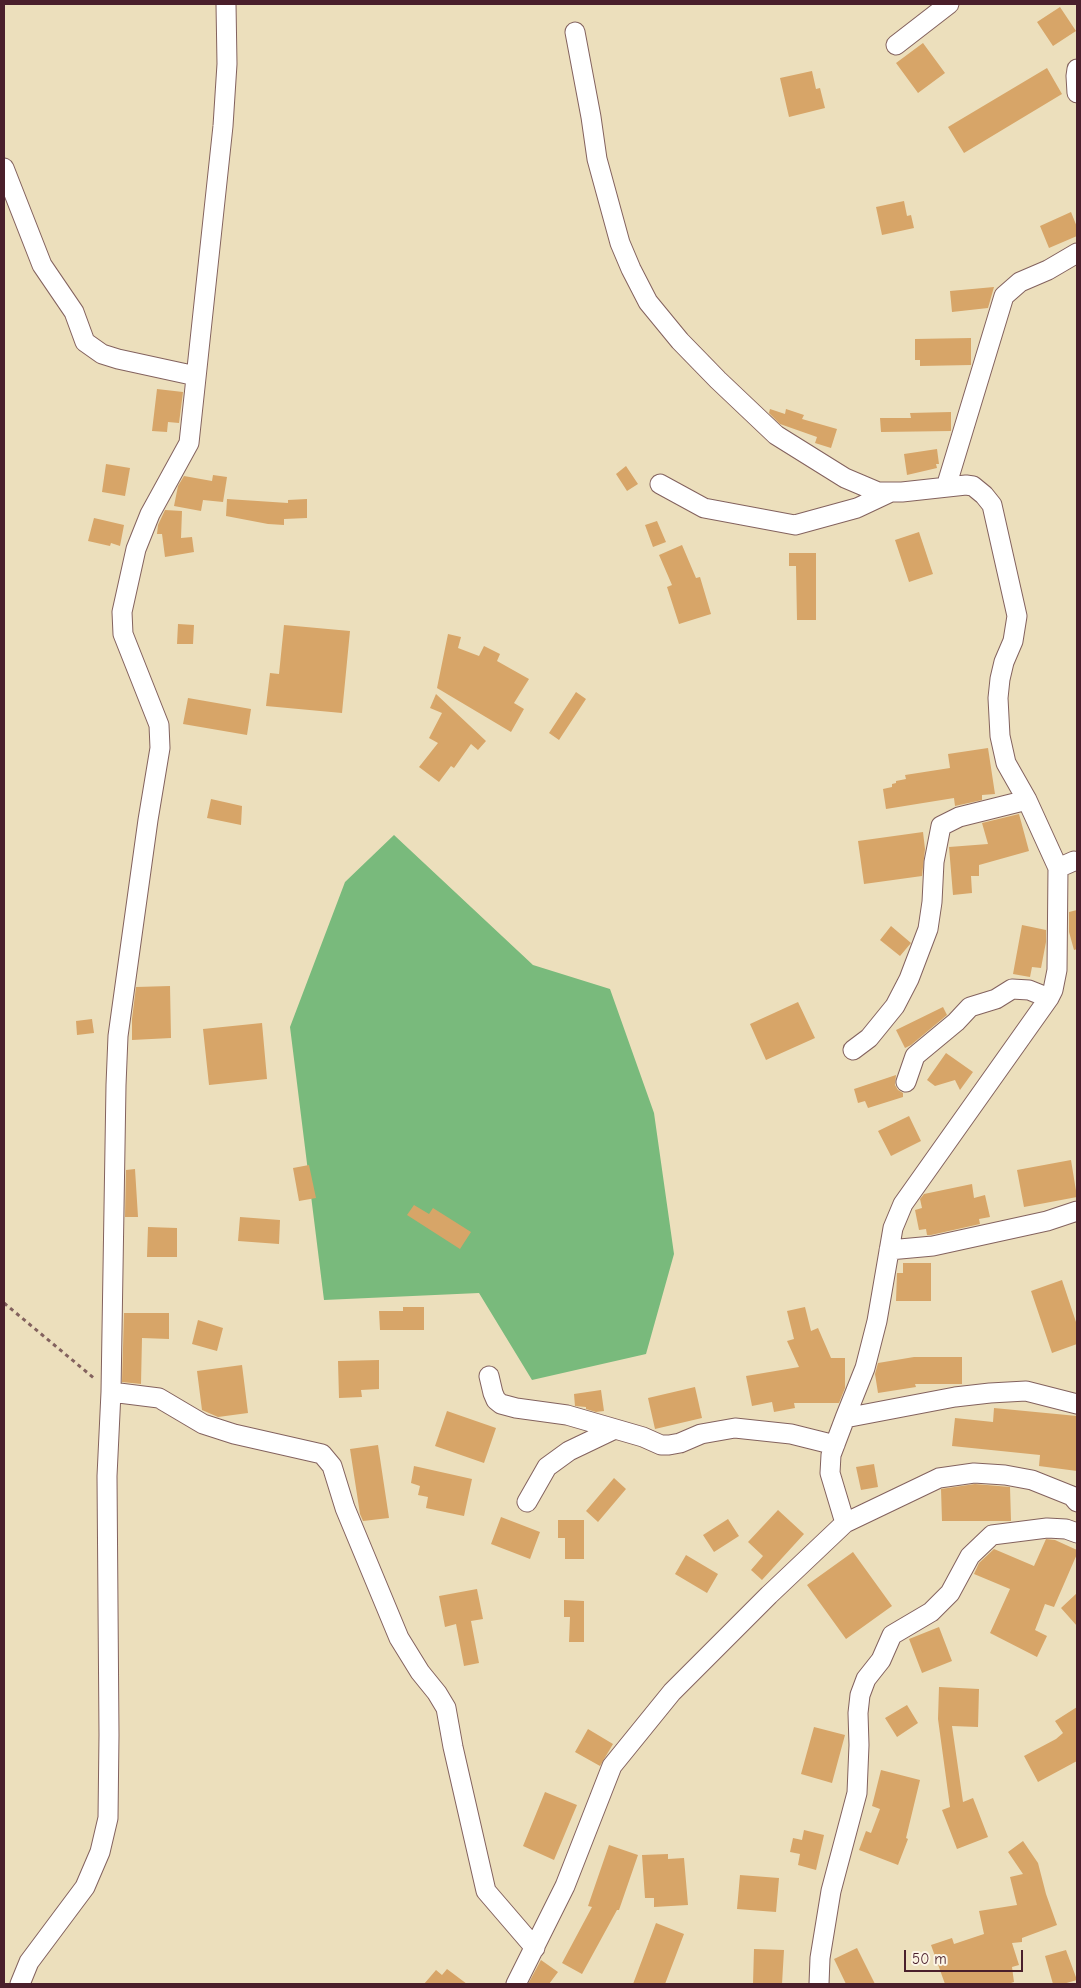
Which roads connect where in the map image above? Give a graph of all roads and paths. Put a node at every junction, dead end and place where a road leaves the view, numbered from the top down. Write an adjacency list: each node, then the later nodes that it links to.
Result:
1 (226, 4): 9 (street)
2 (949, 4): 4 (street)
3 (575, 32): 12 (street)
4 (896, 45)
5 (1077, 69): 6 (street)
6 (1077, 93)
7 (4, 168): 9 (street)
8 (1077, 253): 11 (street)
9 (196, 376): 22 (street)
10 (660, 484): 12 (street)
11 (946, 486): 12 (street); 13 (street)
12 (891, 492)
13 (1027, 800): 14 (street); 16 (street)
14 (1072, 864): 15 (street)
15 (1049, 998): 17 (street); 19 (street)
16 (853, 1050)
17 (906, 1082)
18 (1077, 1211): 19 (street)
19 (889, 1250): 24 (street)
20 (4, 1303): 22 (path)
21 (489, 1376): 25 (street)
22 (111, 1392): 31 (street); 32 (street)
23 (1077, 1404): 24 (street)
24 (845, 1418): 26 (street)
25 (615, 1428): 26 (street); 27 (street)
26 (835, 1445): 29 (street)
27 (527, 1502)
28 (1077, 1502): 29 (street)
29 (845, 1524): 31 (street)
30 (1077, 1533): 34 (street)
31 (535, 1948): 33 (street)
32 (20, 1984)
33 (516, 1984)
34 (818, 1984)

